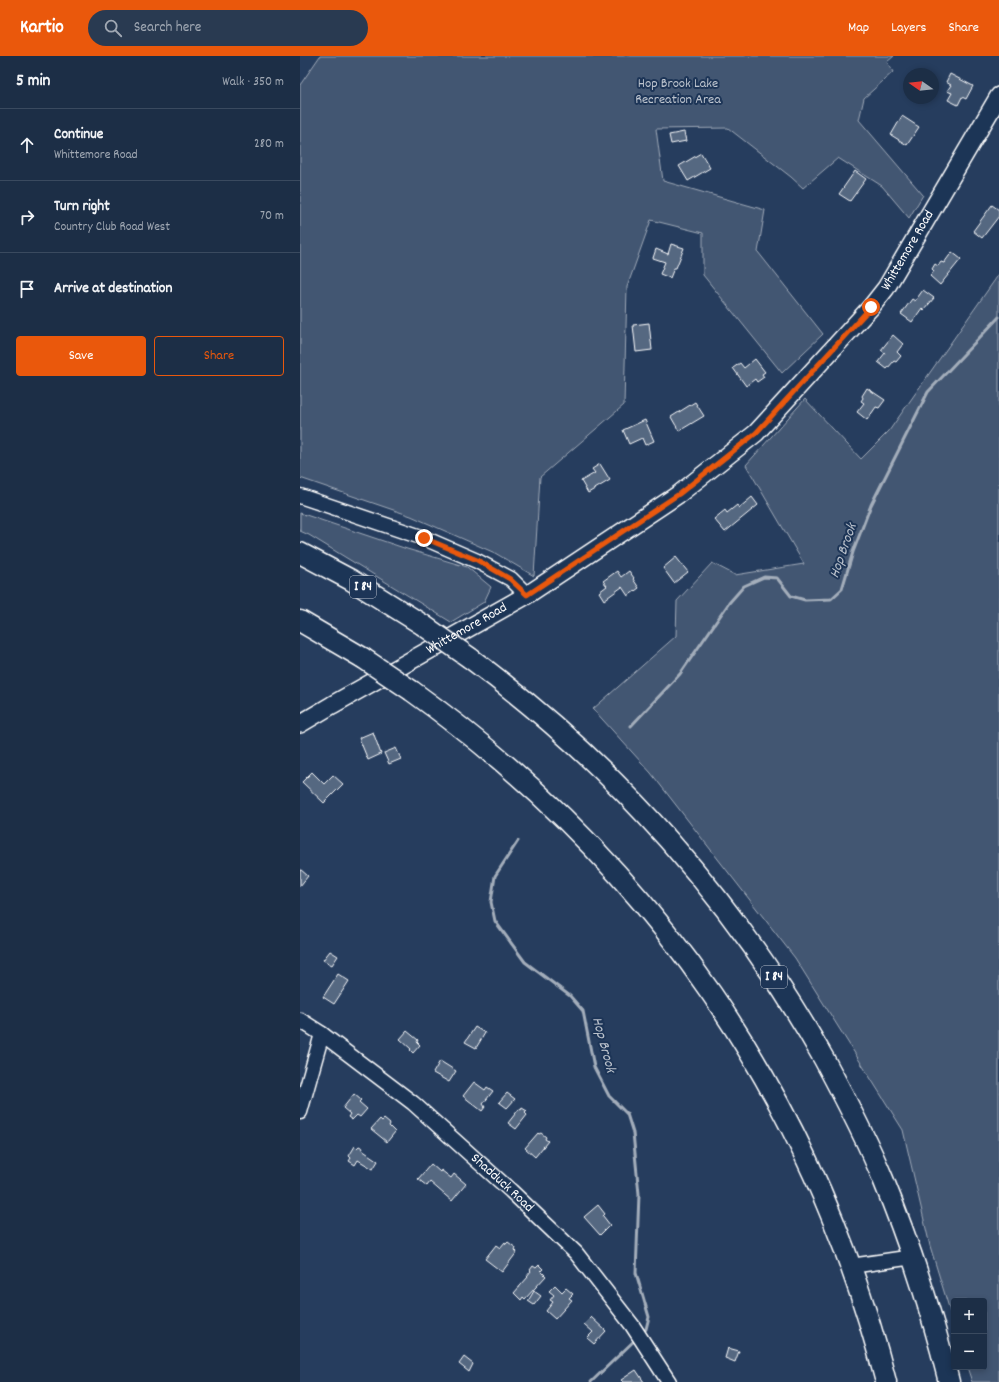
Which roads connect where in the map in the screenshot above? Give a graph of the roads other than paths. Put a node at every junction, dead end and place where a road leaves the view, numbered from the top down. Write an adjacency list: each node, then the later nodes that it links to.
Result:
1 (999, 96): 4 (main road, Whittemore Road)
2 (300, 496): 4 (street)
3 (300, 553): 10 (highway, I 84, bridge)
4 (527, 595): 6 (main road, Whittemore Road)
5 (300, 621): 11 (highway, bridge)
6 (300, 724)
7 (300, 1020): 8 (street, Shadduck Road)
8 (322, 1034): 9 (street); 12 (street, Shadduck Road)
9 (300, 1112)
10 (913, 1256): 11 (street); 14 (highway, I 84)
11 (851, 1266): 13 (highway)
12 (669, 1382)
13 (886, 1382)
14 (949, 1382)

